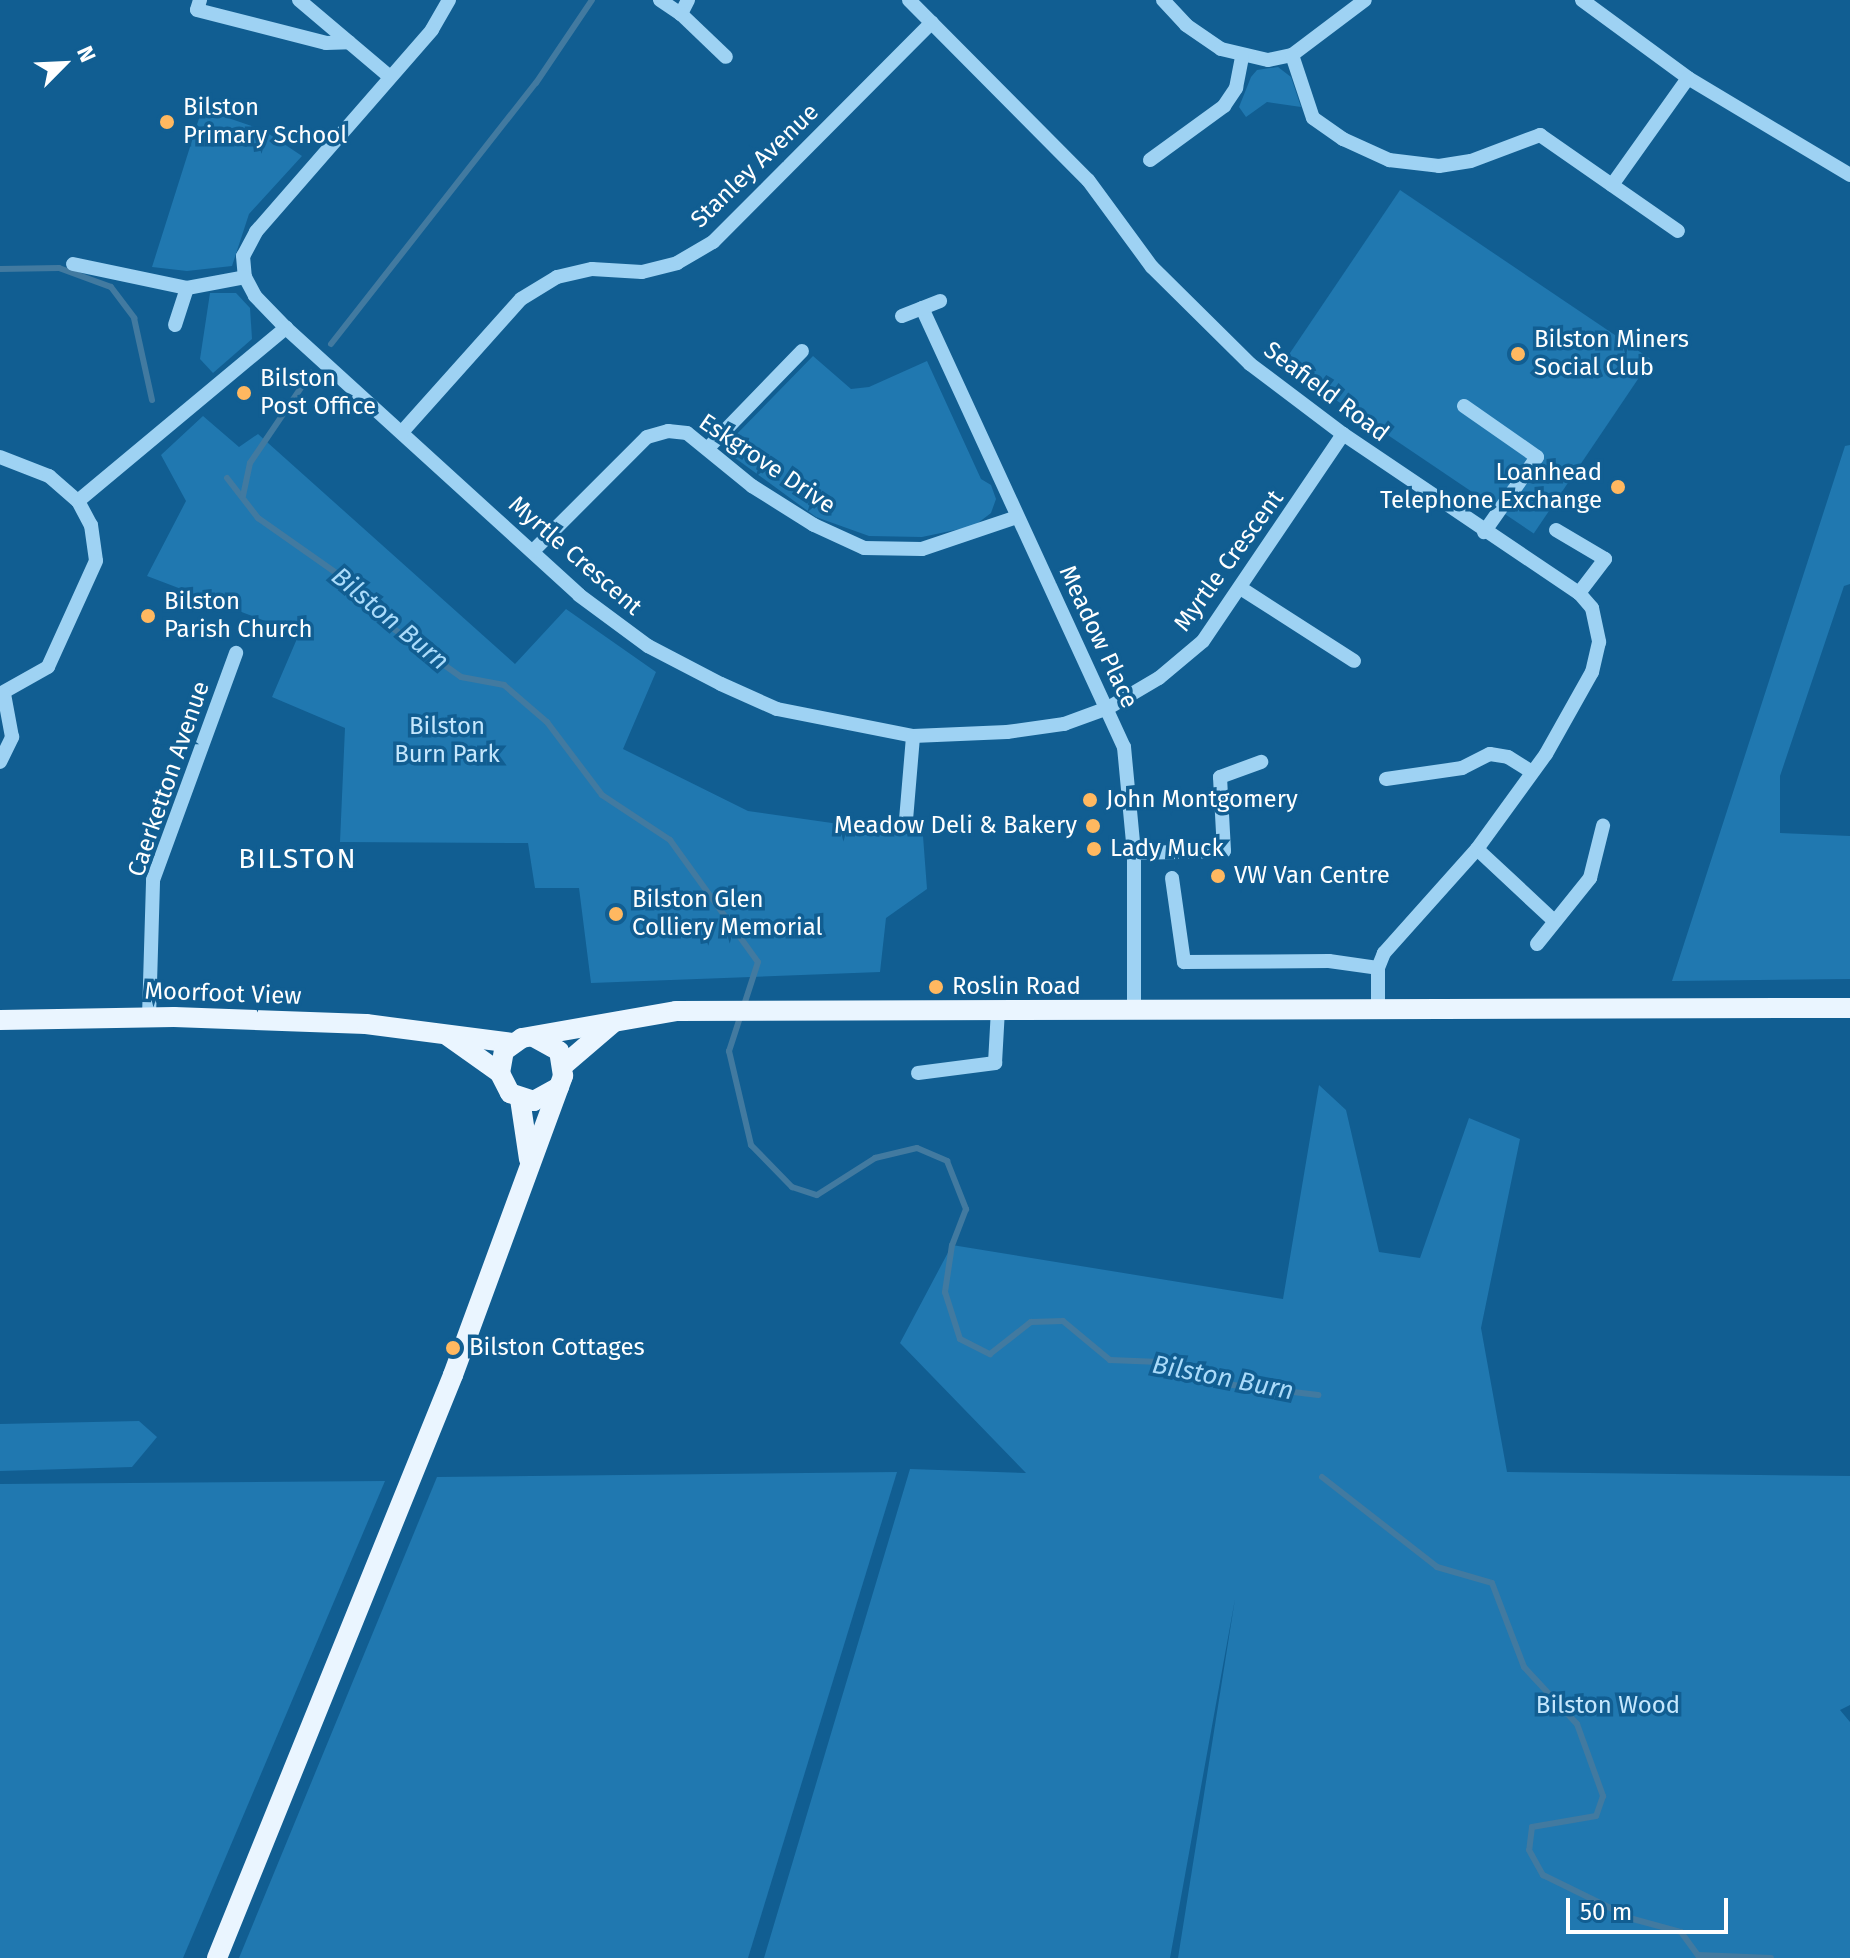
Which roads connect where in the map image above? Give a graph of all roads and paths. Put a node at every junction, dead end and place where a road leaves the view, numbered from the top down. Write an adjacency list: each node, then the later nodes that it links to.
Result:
1 (200, 0): 11 (street)
2 (299, 0): 11 (street)
3 (449, 0): 15 (street)
4 (660, 0): 9 (street)
5 (909, 0): 10 (street, Seafield Road)
6 (1163, 0): 14 (street)
7 (1365, 0): 12 (street)
8 (1582, 0): 16 (street)
9 (684, 7): 13 (street)
10 (932, 22): 31 (street, Stanley Avenue); 32 (street, Seafield Road)
11 (349, 42): 15 (street)
12 (1292, 55): 14 (street); 19 (street)
13 (726, 57)
14 (1242, 57): 17 (street)
15 (390, 77): 22 (street)
16 (1688, 78): 18 (street); 19 (street)
17 (1150, 160)
18 (1850, 175)
19 (1612, 185): 20 (street)
20 (1678, 231)
21 (73, 264): 23 (street)
22 (245, 277): 23 (street); 28 (street, Myrtle Crescent)
23 (187, 288): 27 (street)
24 (940, 301): 25 (street)
25 (922, 308): 26 (street); 36 (street, Meadow Place)
26 (902, 316)
27 (175, 325)
28 (286, 328): 31 (street, Myrtle Crescent); 35 (street)
29 (802, 351): 33 (street)
30 (1464, 406): 38 (street)
31 (402, 432): 39 (street, Myrtle Crescent)
32 (1343, 434): 38 (street, Seafield Road); 40 (street, Myrtle Crescent)
33 (708, 448): 36 (street, Eskgrove Drive); 39 (street, Eskgrove Drive)
34 (0, 457): 35 (street)
35 (78, 501): 44 (street)
36 (1017, 517): 45 (street, Meadow Place)
37 (1556, 530): 41 (street)
38 (1484, 532): 41 (street, Seafield Road)
39 (533, 551): 46 (street, Myrtle Crescent)
40 (1242, 589): 43 (street); 45 (street, Myrtle Crescent)
41 (1579, 593): 49 (street, Seafield Road)
42 (236, 653): 63 (street, Caerketton Avenue)
43 (1354, 661)
44 (2, 694): 47 (street)
45 (1108, 708): 46 (street, Myrtle Crescent); 54 (street, Meadow Place)
46 (913, 736): 51 (street)
47 (0, 762)
48 (1261, 762): 54 (street)
49 (1532, 772): 50 (street); 53 (street, Seafield Road)
50 (1386, 779)
51 (906, 820)
52 (1603, 826): 56 (street)
53 (1477, 849): 56 (street); 58 (street, Seafield Road)
54 (1134, 853): 61 (street, Meadow Place)
55 (1172, 878): 58 (street)
56 (1552, 919): 57 (street)
57 (1537, 944)
58 (1378, 968): 59 (street)
59 (1378, 1008): 60 (main road); 61 (main road)
60 (1850, 1008)
61 (1134, 1009): 62 (main road)
62 (998, 1010): 65 (main road); 71 (street)
63 (149, 1017): 64 (main road, Moorfoot View); 66 (main road, Moorfoot View)
64 (0, 1020)
65 (616, 1021): 67 (main road); 69 (main road)
66 (445, 1034): 68 (main road, Moorfoot View); 70 (main road, Moorfoot View)
67 (534, 1037): 68 (main road); 69 (main road)
68 (512, 1043): 70 (main road)
69 (564, 1065): 72 (main road)
70 (500, 1073): 73 (main road)
71 (918, 1073)
72 (559, 1087): 73 (main road); 74 (main road)
73 (520, 1099): 74 (main road)
74 (529, 1163): 75 (main road)
75 (217, 1958)

